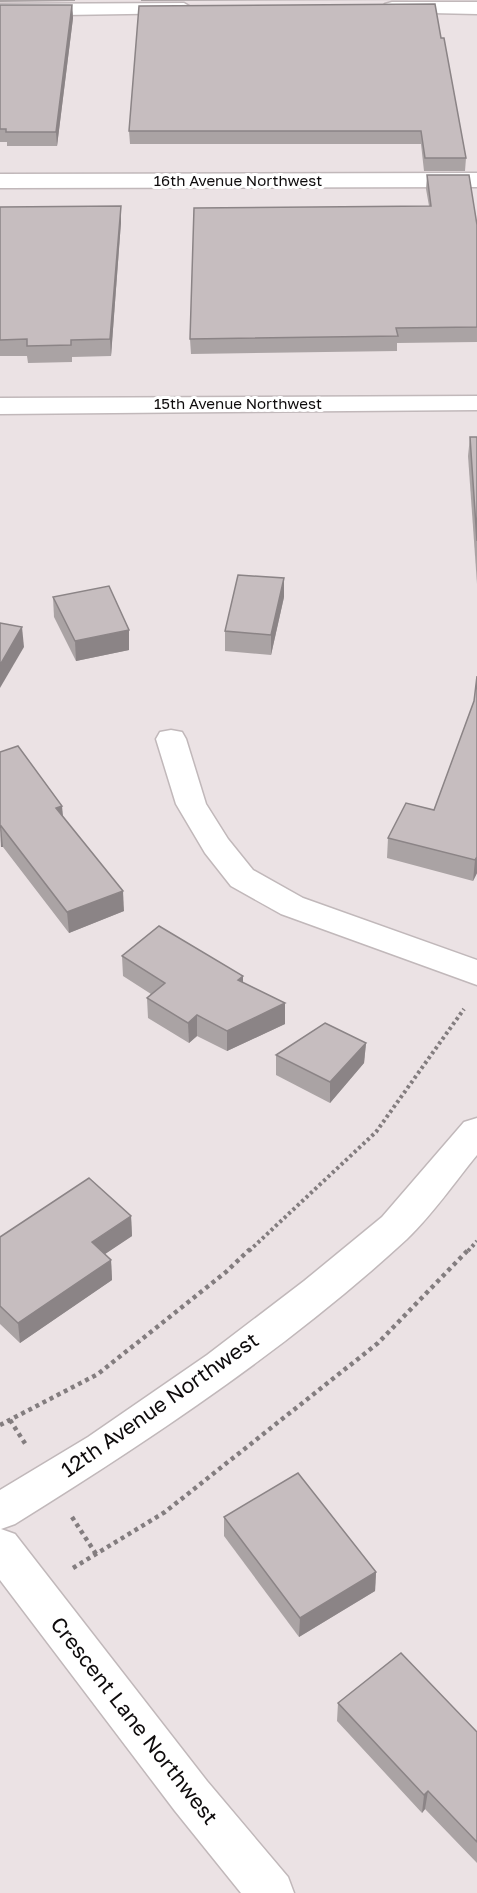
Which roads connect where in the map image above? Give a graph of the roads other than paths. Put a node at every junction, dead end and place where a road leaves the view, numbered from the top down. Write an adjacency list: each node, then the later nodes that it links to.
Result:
1 (379, 8): 2 (street)
2 (477, 8)
3 (201, 9): 4 (street)
4 (0, 10)
5 (477, 180): 6 (street, 16th Avenue Northwest)
6 (0, 181)
7 (477, 403): 8 (street, 15th Avenue Northwest)
8 (0, 406)
9 (171, 739): 10 (street)
10 (474, 987)
11 (477, 1131): 12 (street, 12th Avenue Northwest)
12 (0, 1512)
13 (0, 1547): 14 (street, Crescent Lane Northwest)
14 (271, 1893)

